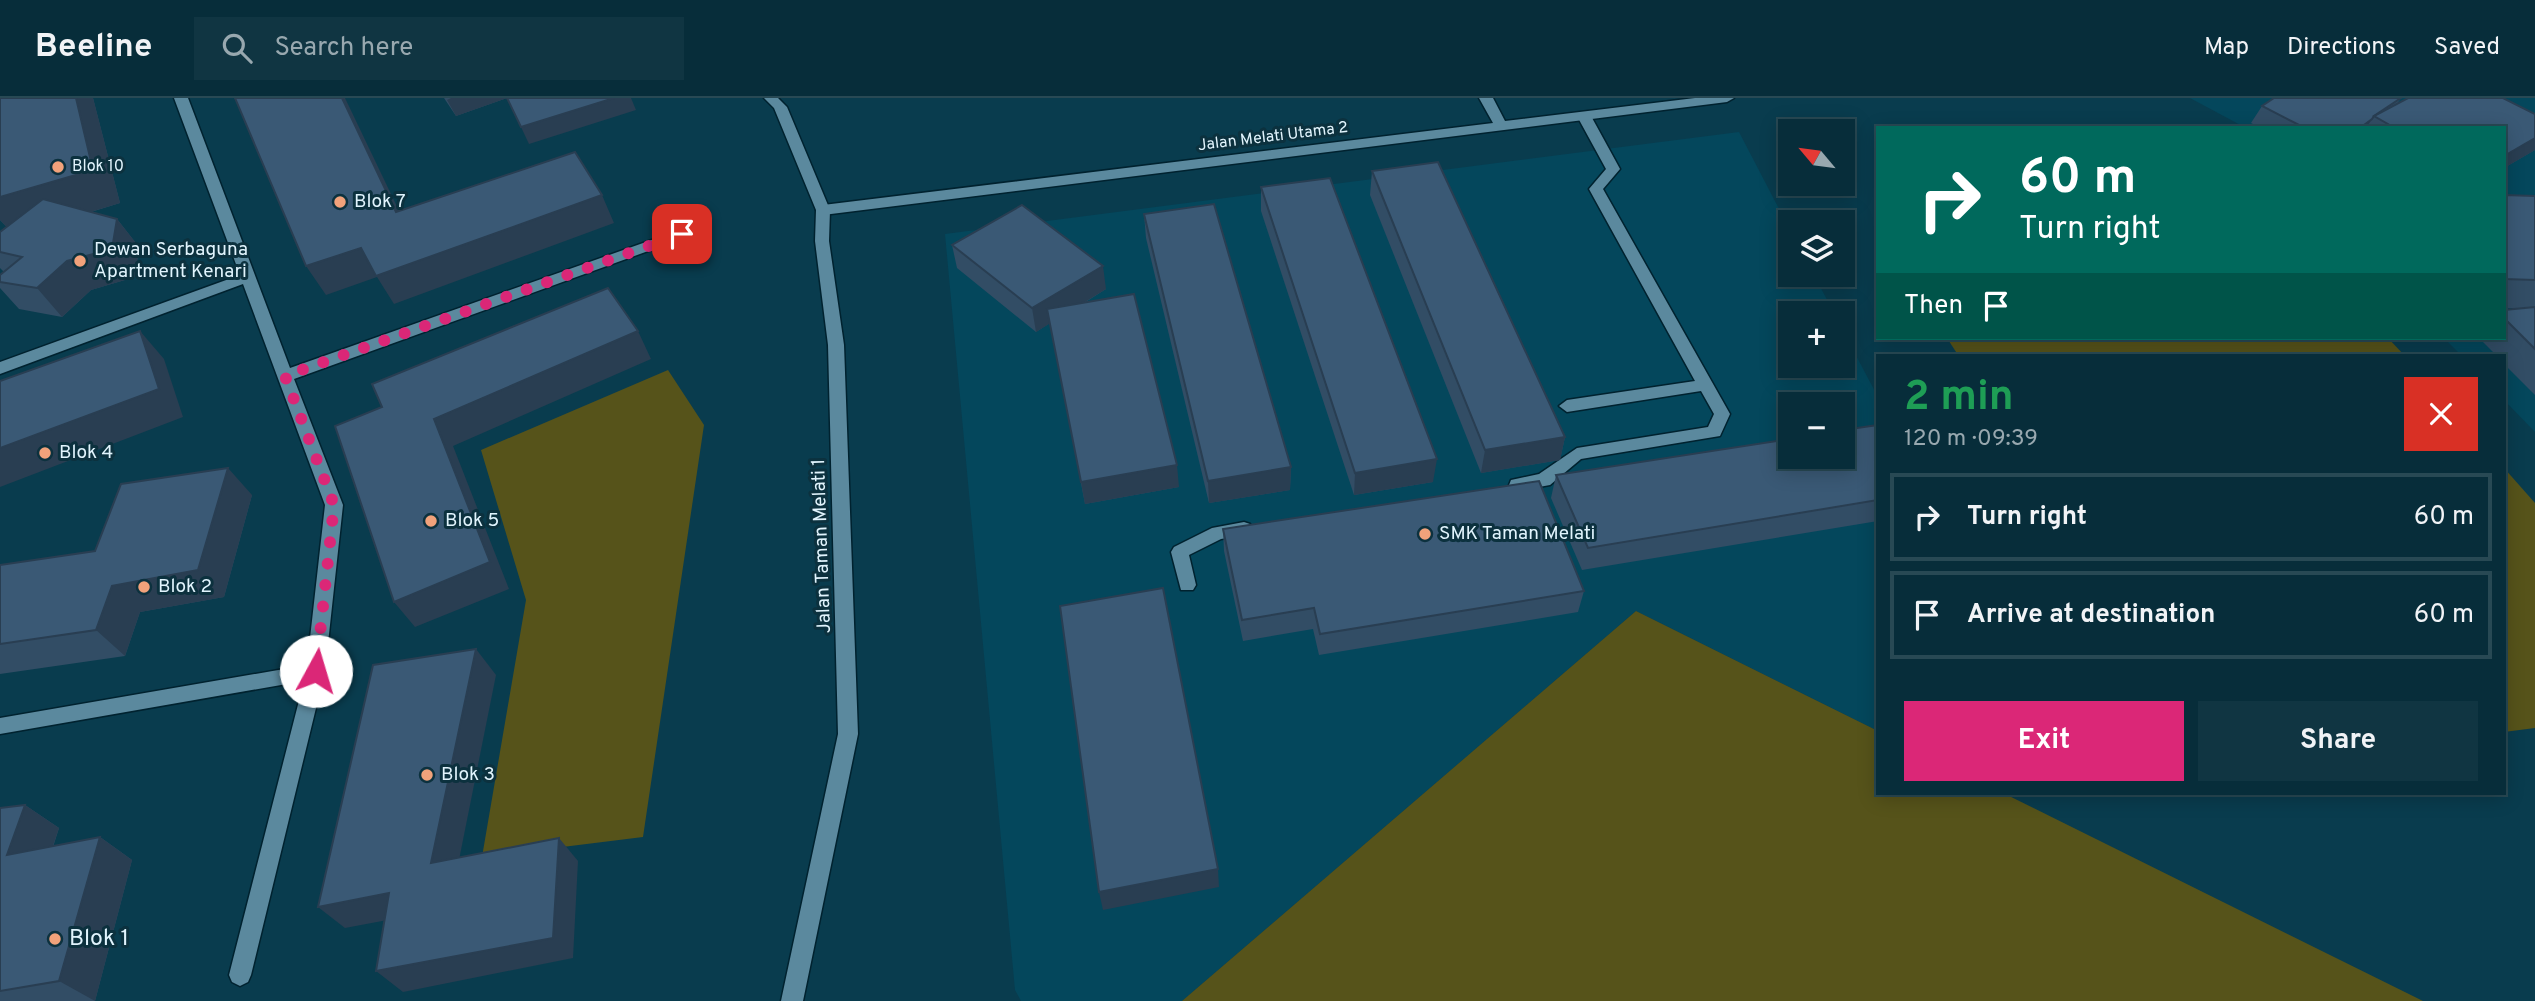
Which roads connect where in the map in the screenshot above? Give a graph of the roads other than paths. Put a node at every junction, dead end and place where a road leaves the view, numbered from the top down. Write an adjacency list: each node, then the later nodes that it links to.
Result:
1 (181, 98): 9 (street)
2 (771, 98): 7 (street, Jalan Taman Melati 1)
3 (1486, 98): 6 (street)
4 (1727, 98): 5 (street, Jalan Melati Utama 2)
5 (1584, 116): 6 (street, Jalan Melati Utama 2); 12 (street)
6 (1501, 127): 7 (street, Jalan Melati Utama 2)
7 (823, 210): 20 (street, Jalan Taman Melati 1)
8 (682, 234): 11 (street)
9 (248, 276): 10 (street); 11 (street)
10 (0, 368)
11 (285, 376): 17 (street)
12 (1705, 385): 13 (street); 14 (street)
13 (1567, 406)
14 (1503, 487)
15 (1259, 527): 16 (street)
16 (1188, 585)
17 (316, 671): 18 (street); 19 (street)
18 (0, 726)
19 (240, 975)
20 (792, 1001)

